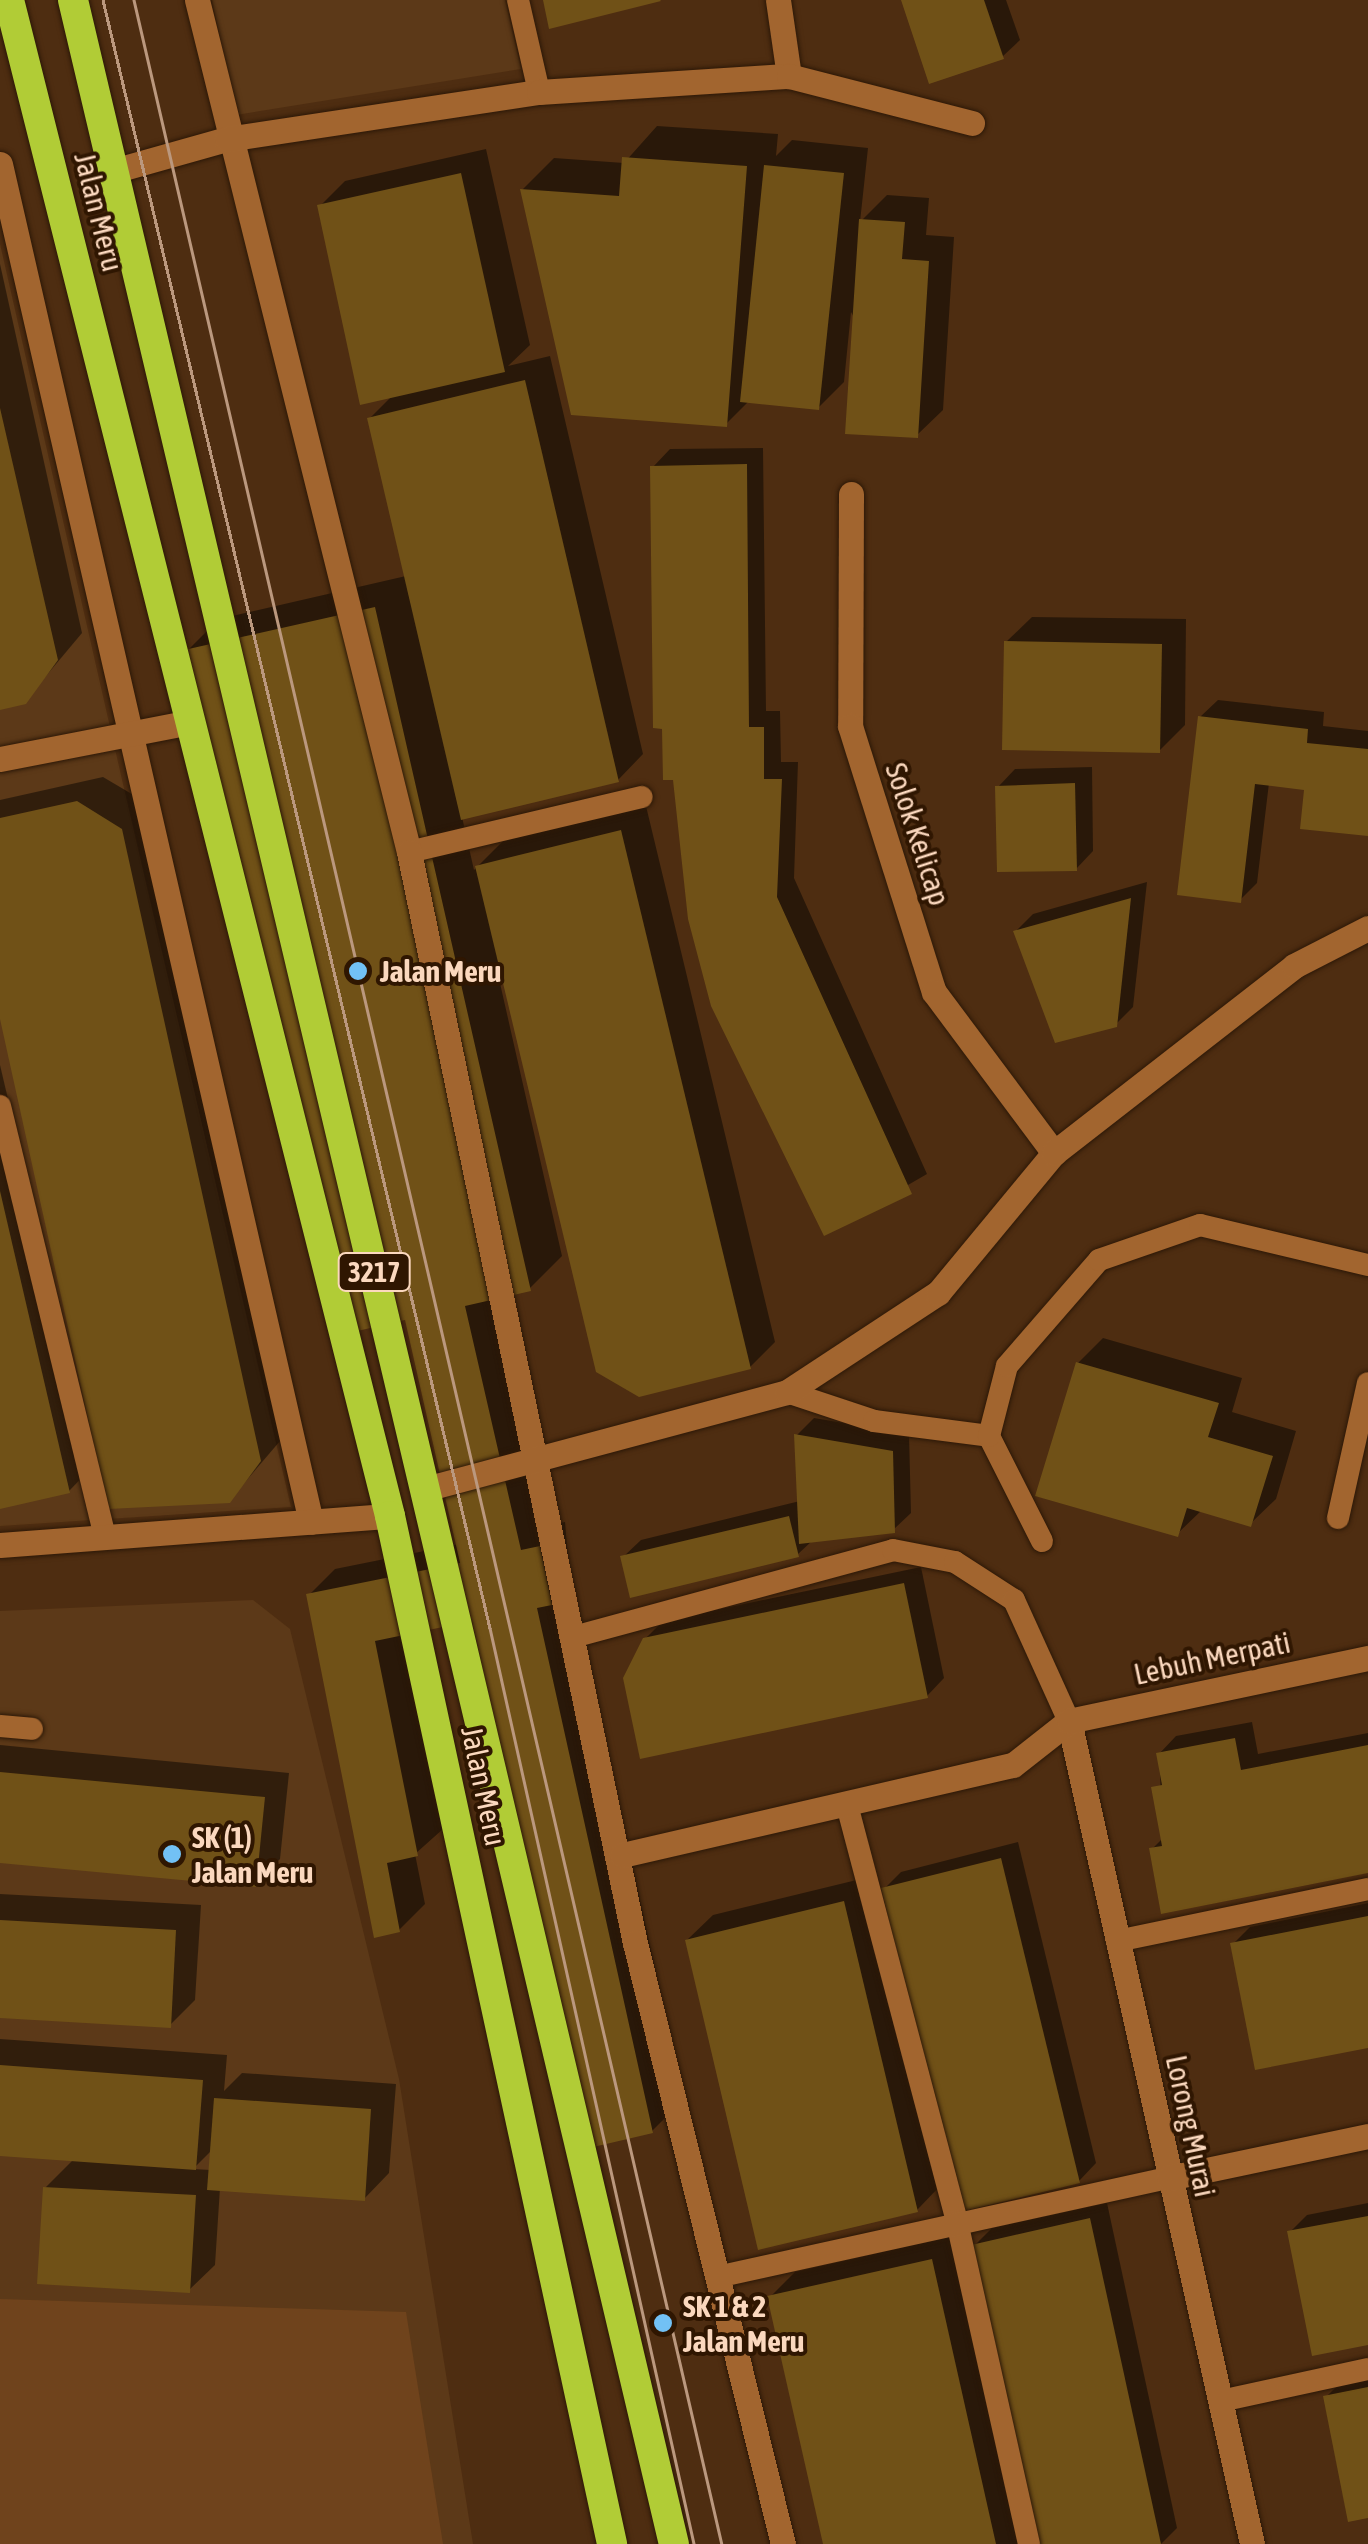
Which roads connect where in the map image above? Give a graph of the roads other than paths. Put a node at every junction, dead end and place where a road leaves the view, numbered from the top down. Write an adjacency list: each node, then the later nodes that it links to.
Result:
1 (10, 0): 13 (highway, Jalan Meru / 3217)
2 (72, 0): 11 (highway, Jalan Meru / 3217)
3 (197, 0): 9 (street)
4 (518, 0): 7 (lane)
5 (778, 0): 6 (street)
6 (788, 76): 7 (street); 8 (street)
7 (539, 92): 9 (street)
8 (972, 123)
9 (227, 139): 11 (street); 17 (street)
10 (0, 164): 14 (street)
11 (113, 171): 26 (highway, Jalan Meru / 3217)
12 (850, 494): 20 (street, Solok Kelicap)
13 (190, 722): 14 (street); 27 (highway, Jalan Meru / 3217)
14 (130, 734): 15 (street); 29 (street)
15 (0, 760)
16 (642, 796): 17 (lane)
17 (409, 852): 25 (street)
18 (1368, 928): 20 (street)
19 (0, 1106): 30 (lane)
20 (1054, 1153): 23 (street)
21 (1368, 1265): 24 (lane)
22 (1368, 1382): 28 (lane)
23 (787, 1392): 24 (lane); 25 (street)
24 (989, 1436): 31 (lane)
25 (542, 1464): 26 (street); 33 (street)
26 (425, 1490): 49 (highway, Jalan Meru / 3217)
27 (390, 1516): 29 (street); 48 (highway, Jalan Meru / 3217)
28 (1338, 1518)
29 (311, 1522): 30 (street)
30 (105, 1537): 32 (street)
31 (1042, 1541)
32 (0, 1545)
33 (577, 1636): 35 (lane); 39 (street)
34 (1368, 1658): 35 (street, Lebuh Merpati)
35 (1069, 1721): 38 (street); 41 (street, Lorong Murai)
36 (0, 1726): 37 (lane)
37 (32, 1729)
38 (846, 1805): 39 (street); 44 (lane)
39 (622, 1855): 45 (street)
40 (1368, 1889): 41 (lane)
41 (1118, 1940): 43 (street, Lorong Murai)
42 (1368, 2136): 43 (street)
43 (1170, 2178): 44 (lane); 47 (street, Lorong Murai)
44 (957, 2222): 45 (lane); 51 (lane)
45 (722, 2276): 50 (street)
46 (1368, 2370): 47 (lane)
47 (1221, 2401): 52 (street, Lorong Murai)
48 (612, 2544)
49 (674, 2544)
50 (783, 2544)
51 (1029, 2544)
52 (1252, 2544)

